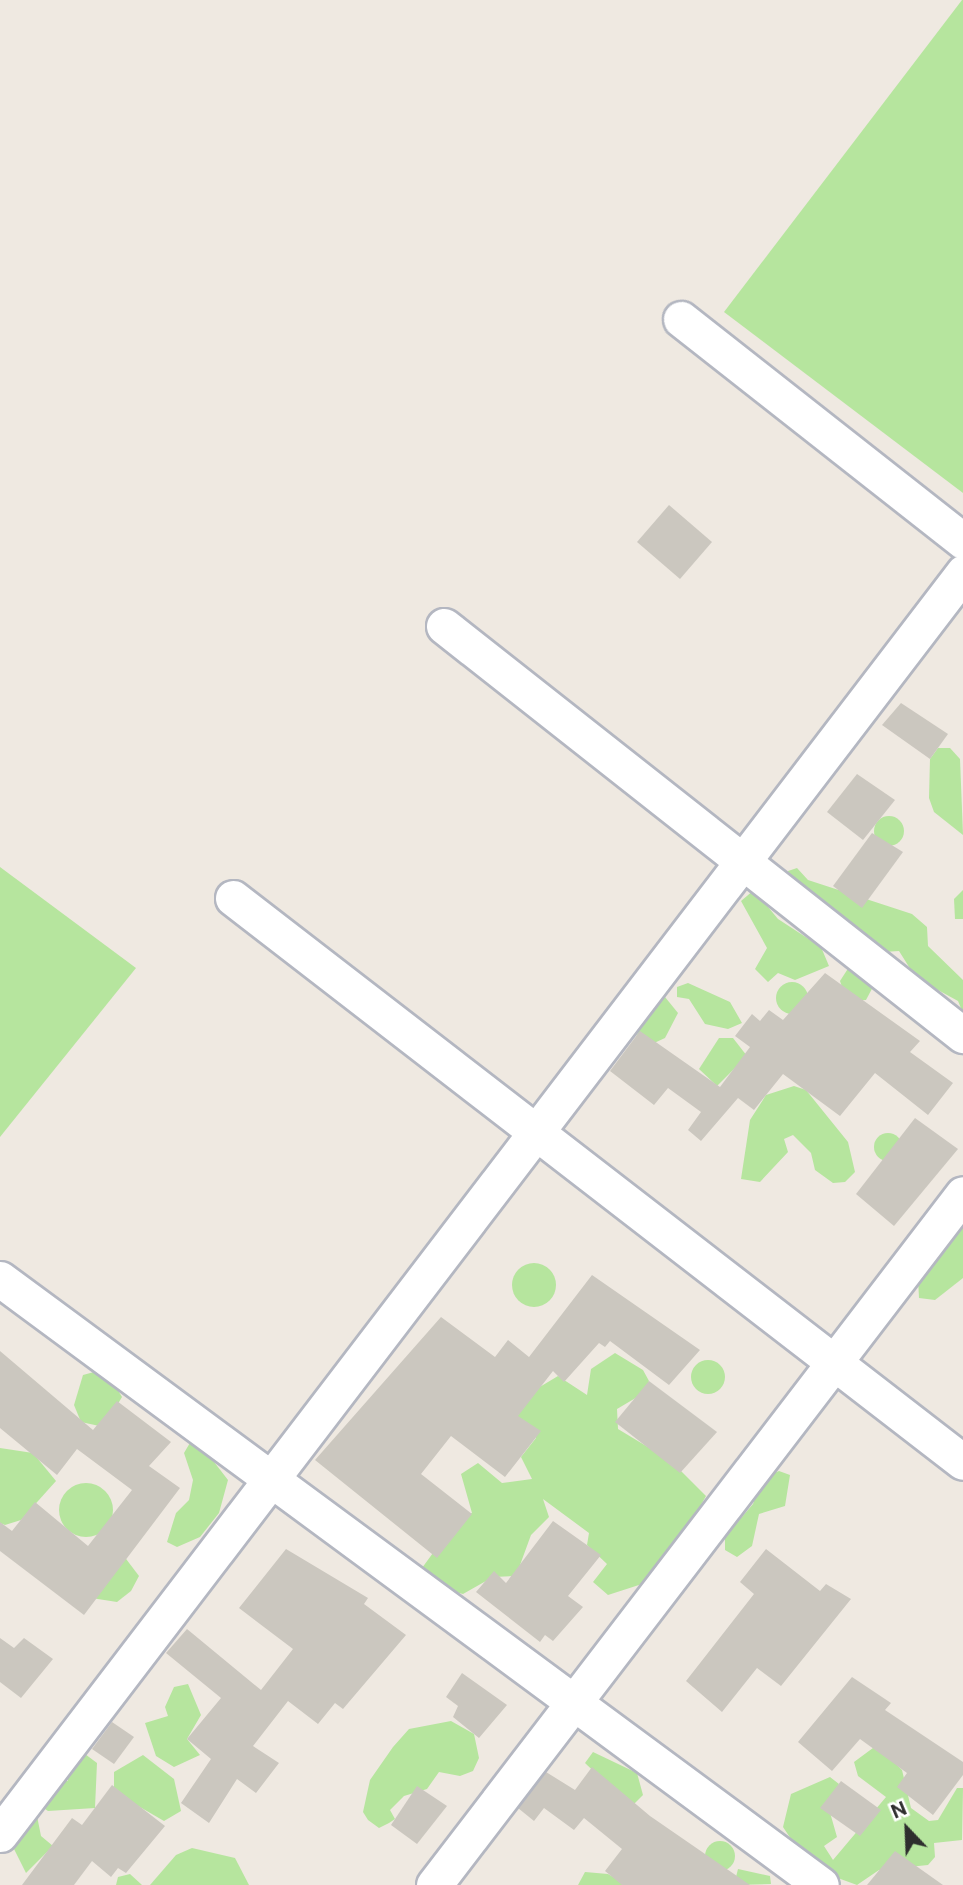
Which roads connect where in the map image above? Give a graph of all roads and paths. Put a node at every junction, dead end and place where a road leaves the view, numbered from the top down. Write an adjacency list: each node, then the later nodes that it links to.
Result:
1 (681, 319): 2 (street)
2 (963, 541)
3 (963, 573): 5 (street)
4 (444, 626): 5 (street)
5 (742, 862): 7 (street); 8 (street)
6 (233, 898): 8 (street)
7 (963, 1035)
8 (537, 1137): 11 (street); 13 (street)
9 (963, 1194): 11 (street)
10 (0, 1279): 13 (street)
11 (834, 1363): 12 (street); 14 (street)
12 (963, 1462)
13 (273, 1480): 14 (street); 15 (street)
14 (574, 1702): 16 (street); 17 (street)
15 (0, 1834)
16 (434, 1885)
17 (821, 1885)

